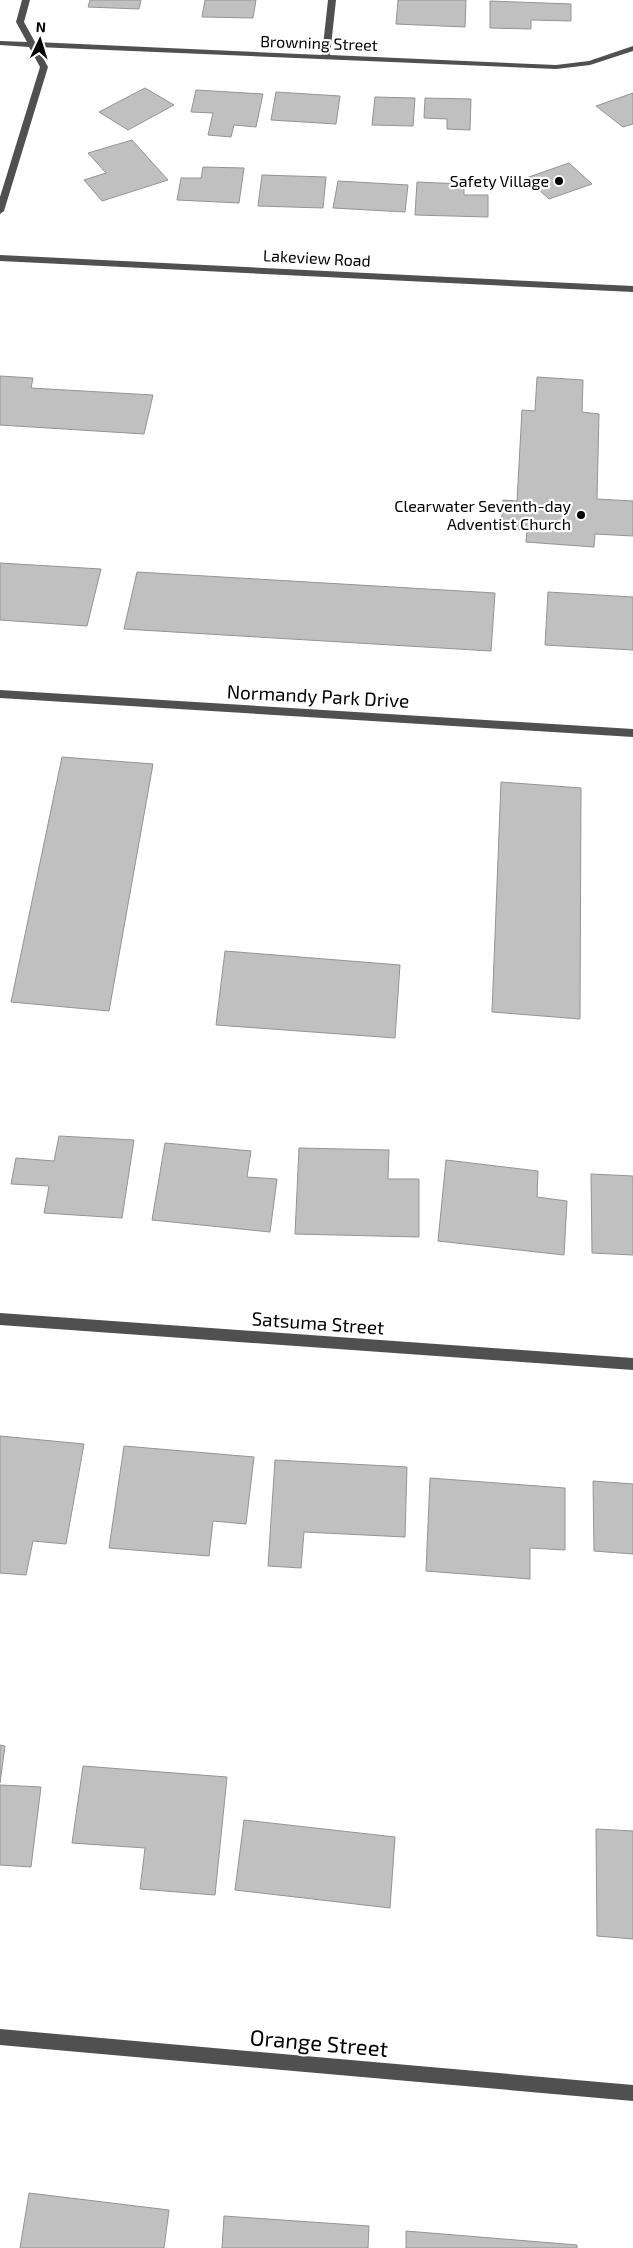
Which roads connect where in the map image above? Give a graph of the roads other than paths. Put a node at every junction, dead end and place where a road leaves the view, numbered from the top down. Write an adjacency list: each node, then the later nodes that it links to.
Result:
1 (26, 0): 4 (street)
2 (332, 0): 6 (street)
3 (0, 43): 4 (street, Browning Street)
4 (32, 45): 6 (street, Browning Street); 7 (street)
5 (633, 48): 6 (street, Browning Street)
6 (326, 58)
7 (0, 212)
8 (0, 258): 9 (street, Lakeview Road)
9 (633, 289)
10 (0, 694): 11 (street, Normandy Park Drive)
11 (633, 733)
12 (0, 1319): 13 (street, Satsuma Street)
13 (633, 1364)
14 (0, 2037): 15 (street, Orange Street)
15 (633, 2093)

